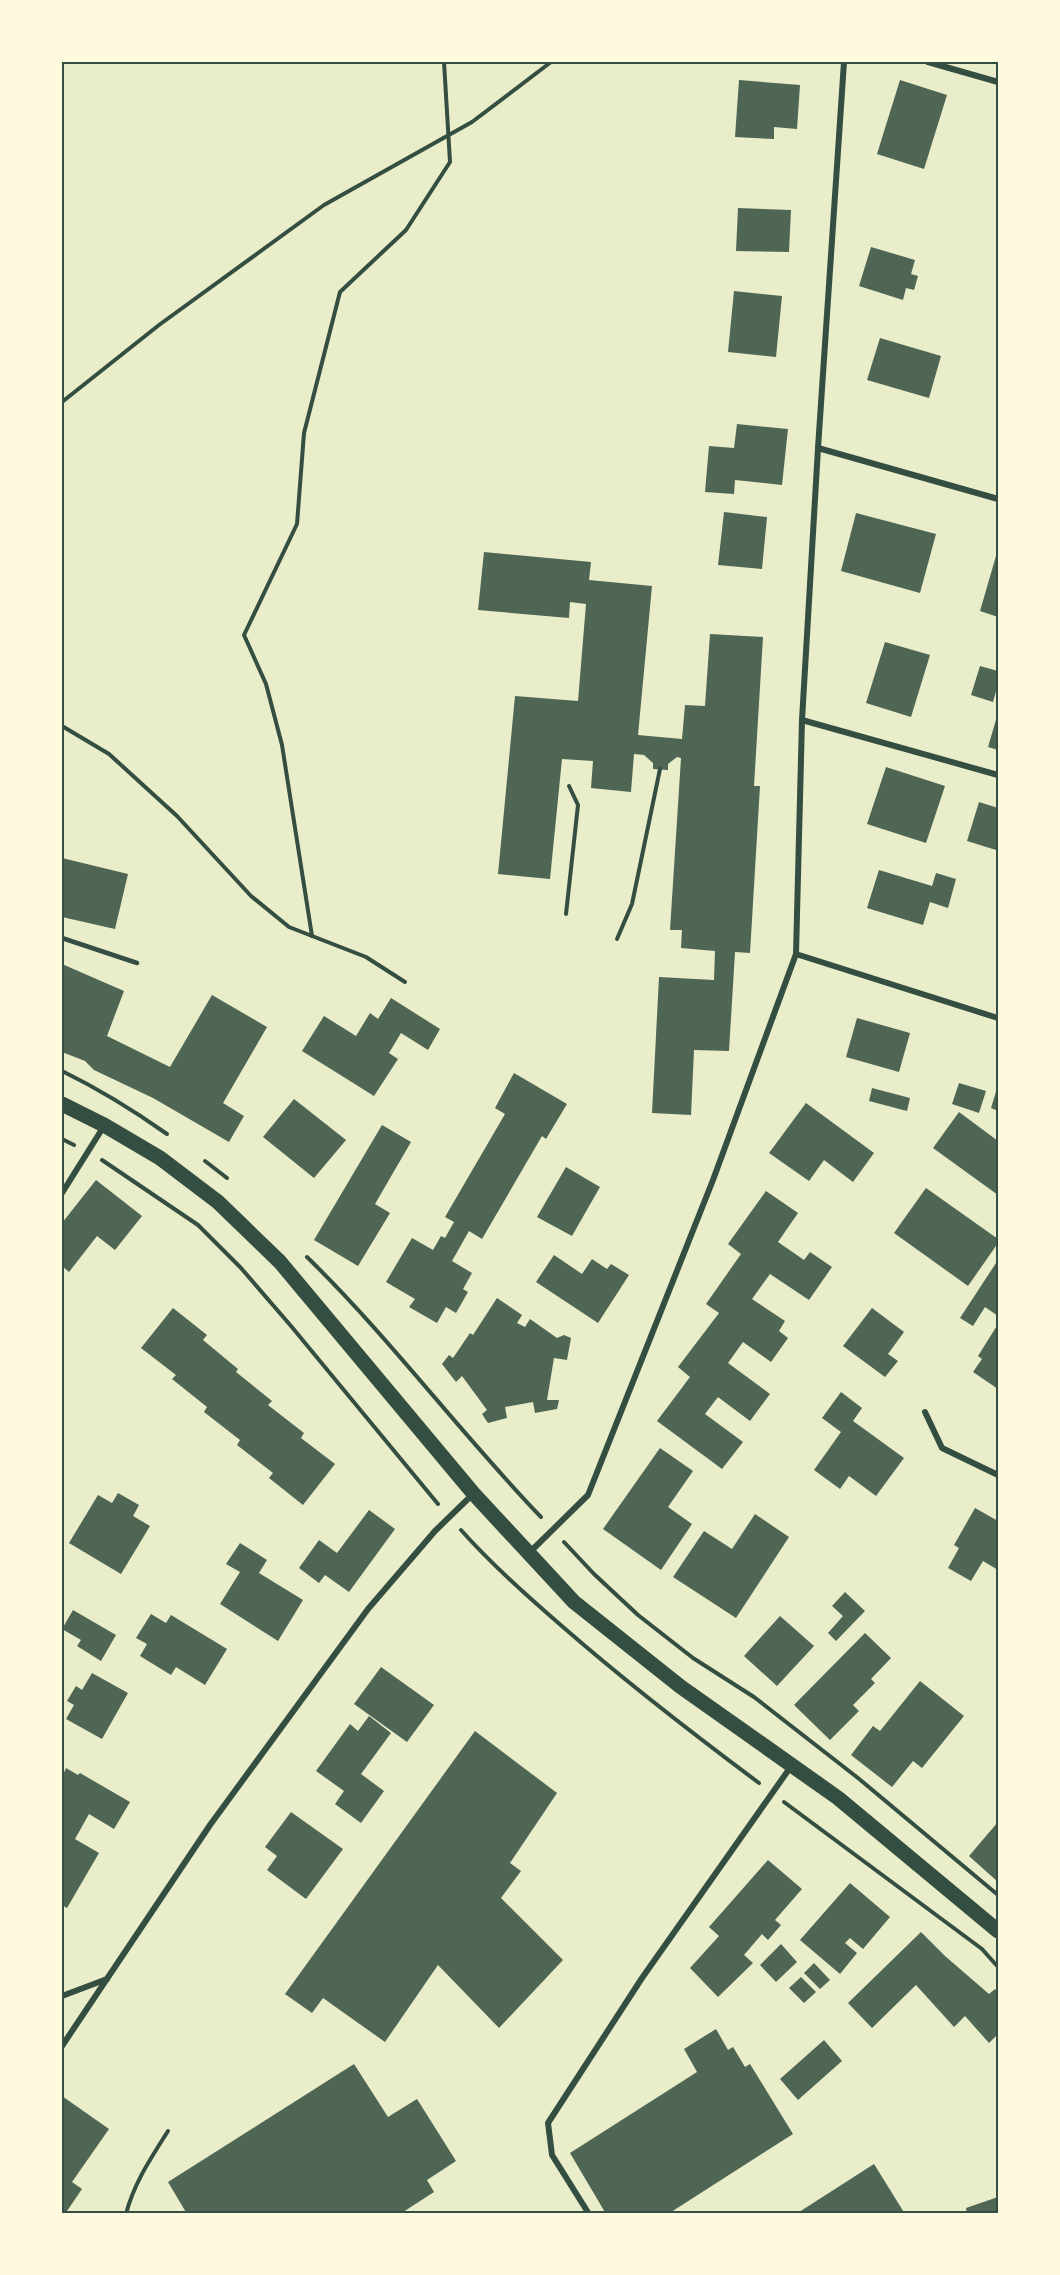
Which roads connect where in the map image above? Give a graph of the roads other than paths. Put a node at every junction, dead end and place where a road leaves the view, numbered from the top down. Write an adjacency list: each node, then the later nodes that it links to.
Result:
1 (844, 62): 4 (street)
2 (928, 62): 3 (street)
3 (999, 82)
4 (818, 448): 5 (street); 6 (street)
5 (999, 499)
6 (802, 720): 7 (street); 9 (street)
7 (999, 775)
8 (62, 938): 10 (lane)
9 (796, 954): 11 (street); 18 (street)
10 (137, 963)
11 (999, 1018)
12 (62, 1104): 13 (main road)
13 (104, 1125): 14 (street); 17 (main road)
14 (62, 1193)
15 (926, 1412): 16 (street)
16 (999, 1475)
17 (473, 1493): 18 (main road); 21 (street)
18 (528, 1553): 19 (main road)
19 (793, 1764): 20 (main road); 24 (street)
20 (999, 1932)
21 (108, 1978): 22 (street); 23 (street)
22 (62, 1996)
23 (62, 2046)
24 (589, 2214)

